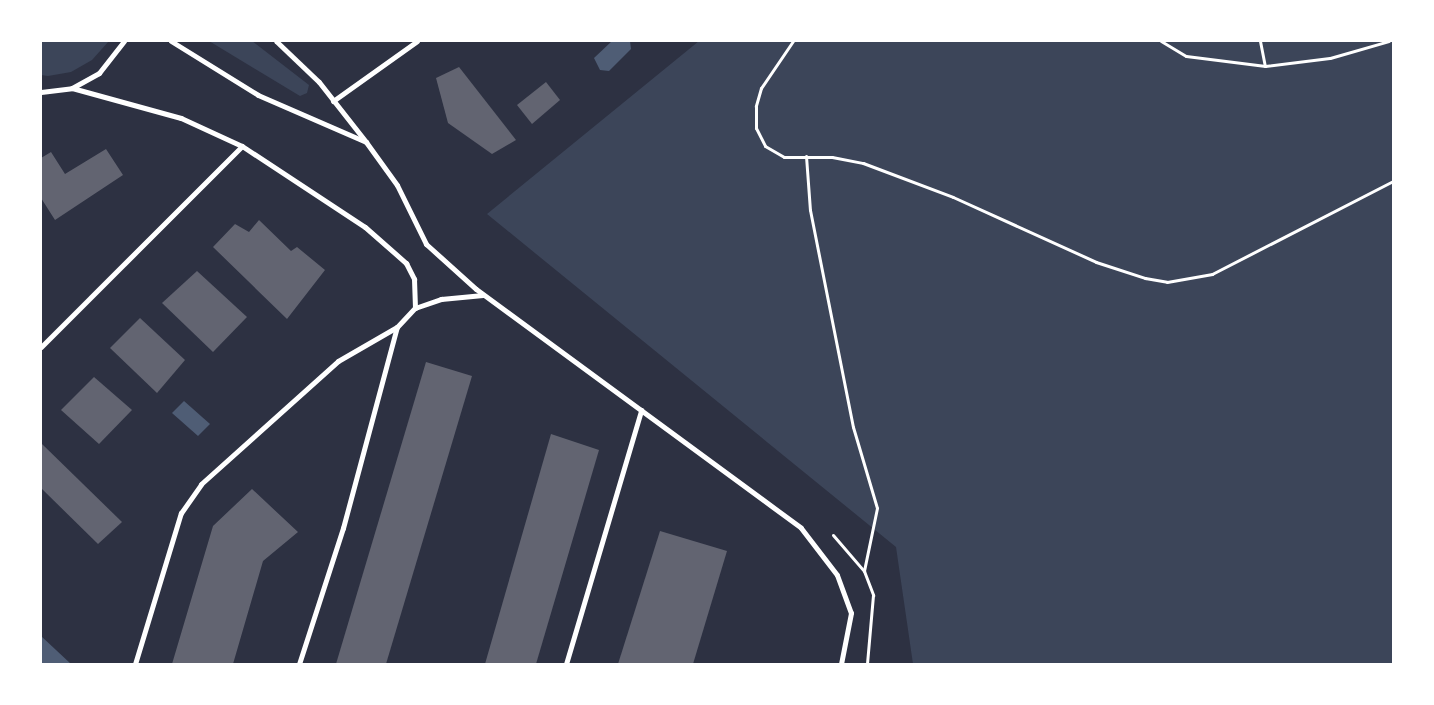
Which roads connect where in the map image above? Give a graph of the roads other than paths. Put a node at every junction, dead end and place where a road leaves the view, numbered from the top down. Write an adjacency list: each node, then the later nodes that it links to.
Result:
1 (124, 41): 5 (street)
2 (171, 41): 8 (street)
3 (276, 41): 7 (street)
4 (417, 41): 7 (street)
5 (72, 88): 6 (street); 9 (street)
6 (41, 92)
7 (333, 101): 8 (street)
8 (366, 142): 10 (street)
9 (242, 146): 11 (street); 13 (street)
10 (483, 295): 11 (street); 14 (street)
11 (415, 308): 12 (street)
12 (397, 327): 15 (street); 16 (street)
13 (41, 347)
14 (642, 410): 17 (street); 18 (street)
15 (135, 664)
16 (299, 664)
17 (566, 664)
18 (841, 664)

